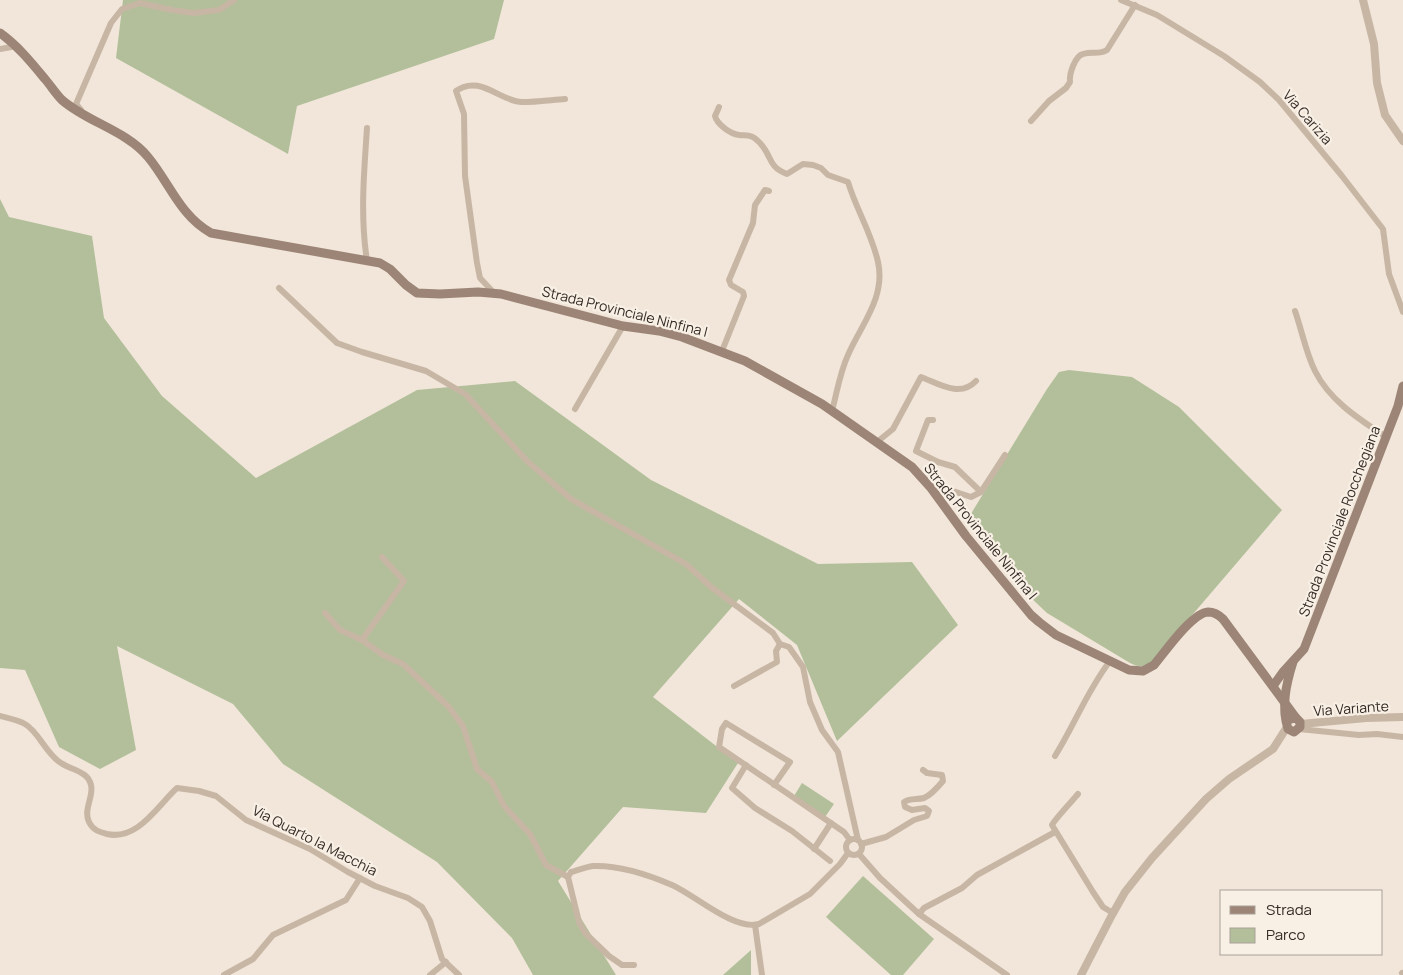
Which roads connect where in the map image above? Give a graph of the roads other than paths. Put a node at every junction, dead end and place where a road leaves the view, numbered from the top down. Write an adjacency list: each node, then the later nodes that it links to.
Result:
1 (234, 0): 10 (street)
2 (1121, 0): 4 (street, Via Carizia)
3 (1363, 0): 13 (street)
4 (1135, 5): 11 (street); 19 (street, Via Carizia)
5 (0, 33): 6 (main road, Strada Provinciale Ninfina I)
6 (17, 46): 7 (street); 10 (main road, Strada Provinciale Ninfina I)
7 (0, 49)
8 (565, 100): 17 (street)
9 (719, 107): 25 (street)
10 (78, 112): 15 (main road, Strada Provinciale Ninfina I)
11 (1031, 121)
12 (367, 128): 15 (street)
13 (1403, 141)
14 (769, 191): 21 (street)
15 (367, 261): 17 (main road, Strada Provinciale Ninfina I)
16 (279, 288): 35 (street)
17 (495, 294): 20 (main road, Strada Provinciale Ninfina I)
18 (1296, 312): 27 (street)
19 (1403, 312)
20 (623, 326): 21 (main road, Strada Provinciale Ninfina I); 24 (street)
21 (722, 351): 25 (main road, Strada Provinciale Ninfina I)
22 (976, 381): 28 (street)
23 (1403, 386): 27 (main road, Strada Provinciale Rocchegiana)
24 (575, 409)
25 (832, 410): 28 (main road, Strada Provinciale Ninfina I)
26 (933, 420): 31 (street)
27 (1386, 437): 38 (main road, Strada Provinciale Rocchegiana)
28 (877, 442): 30 (main road, Strada Provinciale Ninfina I)
29 (1005, 455): 31 (street)
30 (931, 488): 31 (street); 36 (main road, Strada Provinciale Ninfina I)
31 (981, 492)
32 (382, 557): 34 (street)
33 (325, 613): 34 (street)
34 (362, 640): 58 (street)
35 (780, 644): 39 (street); 53 (street)
36 (1110, 661): 37 (main road, Strada Provinciale Ninfina I); 46 (street)
37 (1265, 675): 38 (main road); 40 (main road, Strada Provinciale Ninfina I)
38 (1285, 675): 40 (main road, Strada Provinciale Rocchegiana); 41 (main road)
39 (734, 686)
40 (1273, 686): 41 (main road, Strada Provinciale Ninfina I)
41 (1284, 704): 44 (main road)
42 (0, 716): 59 (street, Via Quarto la Macchia)
43 (1403, 717): 44 (street, Via Variante)
44 (1294, 725): 45 (street); 60 (street)
45 (1403, 737)
46 (1054, 756)
47 (746, 765): 49 (street); 49 (street); 54 (street)
48 (923, 770): 53 (street)
49 (774, 785): 51 (street)
50 (1078, 794): 52 (street)
51 (831, 823): 53 (street); 54 (street)
52 (1055, 832): 60 (street); 61 (street)
53 (856, 841): 55 (street); 56 (street)
54 (814, 849): 57 (street)
55 (848, 853): 56 (street); 62 (street)
56 (860, 854): 61 (street)
57 (830, 861)
58 (568, 877): 62 (street); 64 (street)
59 (360, 878): 63 (street, Via Quarto la Macchia); 65 (street)
60 (1113, 913): 70 (street)
61 (919, 914): 69 (street)
62 (755, 925): 68 (street)
63 (446, 962): 66 (street); 67 (street, Via Quarto la Macchia)
64 (634, 965)
65 (224, 975)
66 (430, 975)
67 (459, 975)
68 (762, 975)
69 (1007, 975)
70 (1081, 975)

